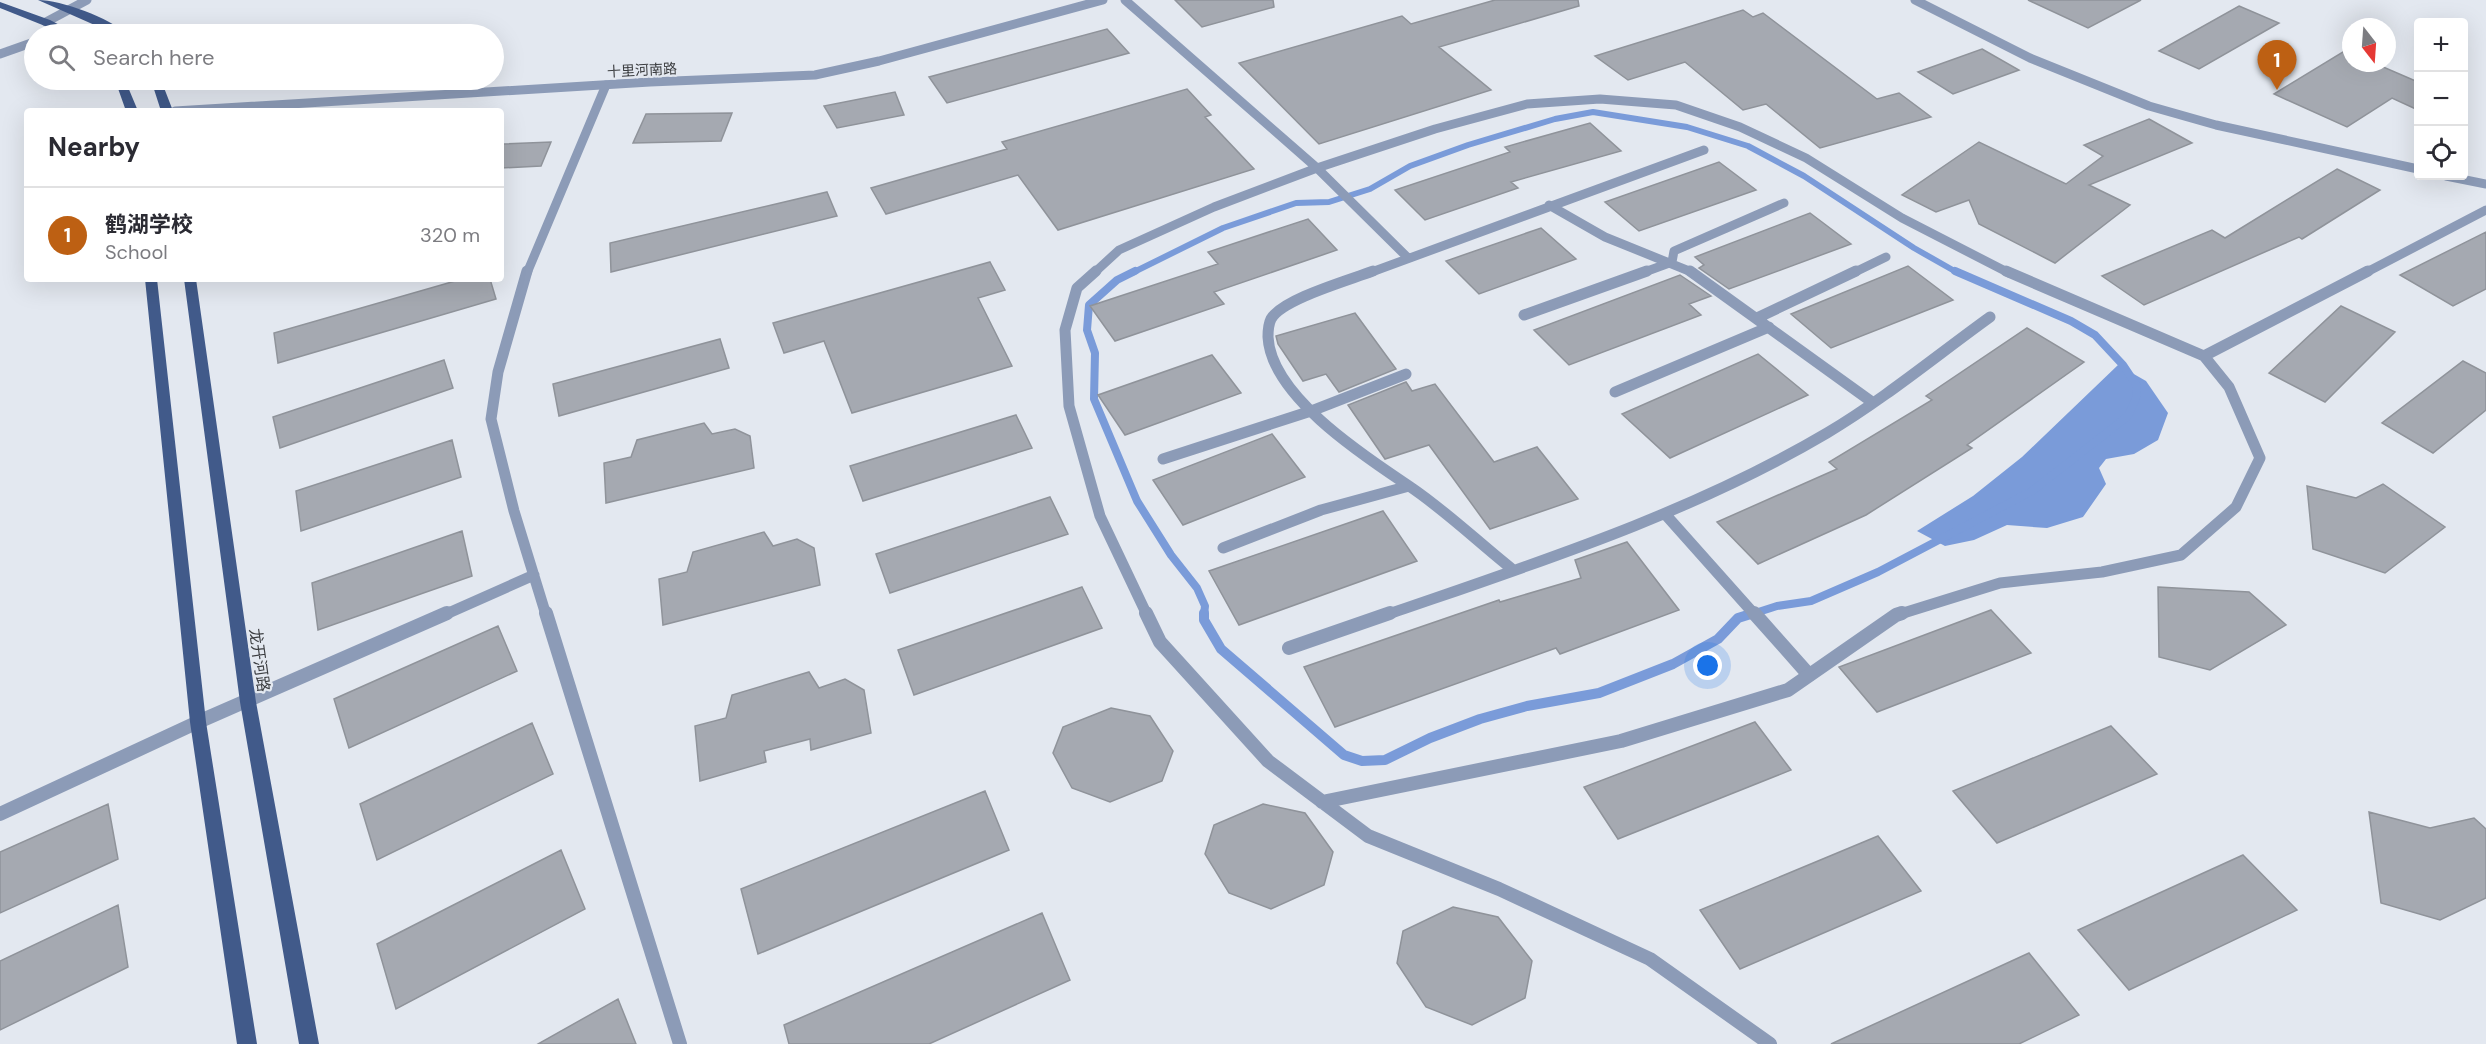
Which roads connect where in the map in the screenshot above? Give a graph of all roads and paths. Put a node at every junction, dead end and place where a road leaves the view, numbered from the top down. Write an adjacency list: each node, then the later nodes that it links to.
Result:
1 (43, 0): 7 (main road)
2 (87, 0): 7 (street)
3 (1103, 0): 13 (street, 十里河南路)
4 (1125, 0): 20 (street)
5 (1915, 0): 21 (street)
6 (0, 5): 8 (main road)
7 (70, 9): 8 (street); 10 (main road)
8 (46, 22): 9 (main road)
9 (49, 24)
10 (101, 24)
11 (24, 46): 12 (street)
12 (0, 54)
13 (606, 85): 18 (street, 十里河南路); 46 (street)
14 (124, 90): 16 (main road)
15 (160, 90): 17 (main road)
16 (131, 108)
17 (166, 108)
18 (225, 108)
19 (1704, 150): 25 (street)
20 (1317, 168): 27 (street); 36 (street); 51 (street)
21 (2414, 169)
22 (2466, 180): 23 (street)
23 (2486, 184)
24 (1784, 203): 29 (street)
25 (1549, 205): 27 (street); 29 (street)
26 (2486, 210): 36 (street)
27 (1407, 257): 40 (street)
28 (1886, 257): 34 (street)
29 (1672, 262): 32 (street); 34 (street)
30 (151, 282): 50 (main road)
31 (190, 282): 49 (main road, 龙开河路)
32 (1524, 315)
33 (1990, 317): 39 (street)
34 (1757, 318): 35 (street)
35 (1769, 327): 38 (street); 39 (street)
36 (2204, 356): 48 (street)
37 (1406, 374): 40 (street)
38 (1615, 392)
39 (1872, 402): 43 (street)
40 (1311, 411): 41 (street); 42 (street)
41 (1163, 459)
42 (1409, 486): 44 (street); 45 (street)
43 (1665, 514): 45 (street); 48 (street)
44 (1223, 548)
45 (1512, 569): 47 (street)
46 (534, 575): 49 (street); 55 (street)
47 (1289, 648)
48 (1809, 675): 51 (street)
49 (248, 702): 50 (street); 54 (main road, 龙开河路)
50 (198, 722): 52 (street); 53 (main road)
51 (1322, 802): 56 (street)
52 (0, 814)
53 (247, 1044)
54 (309, 1044)
55 (680, 1044)
56 (1770, 1044)

